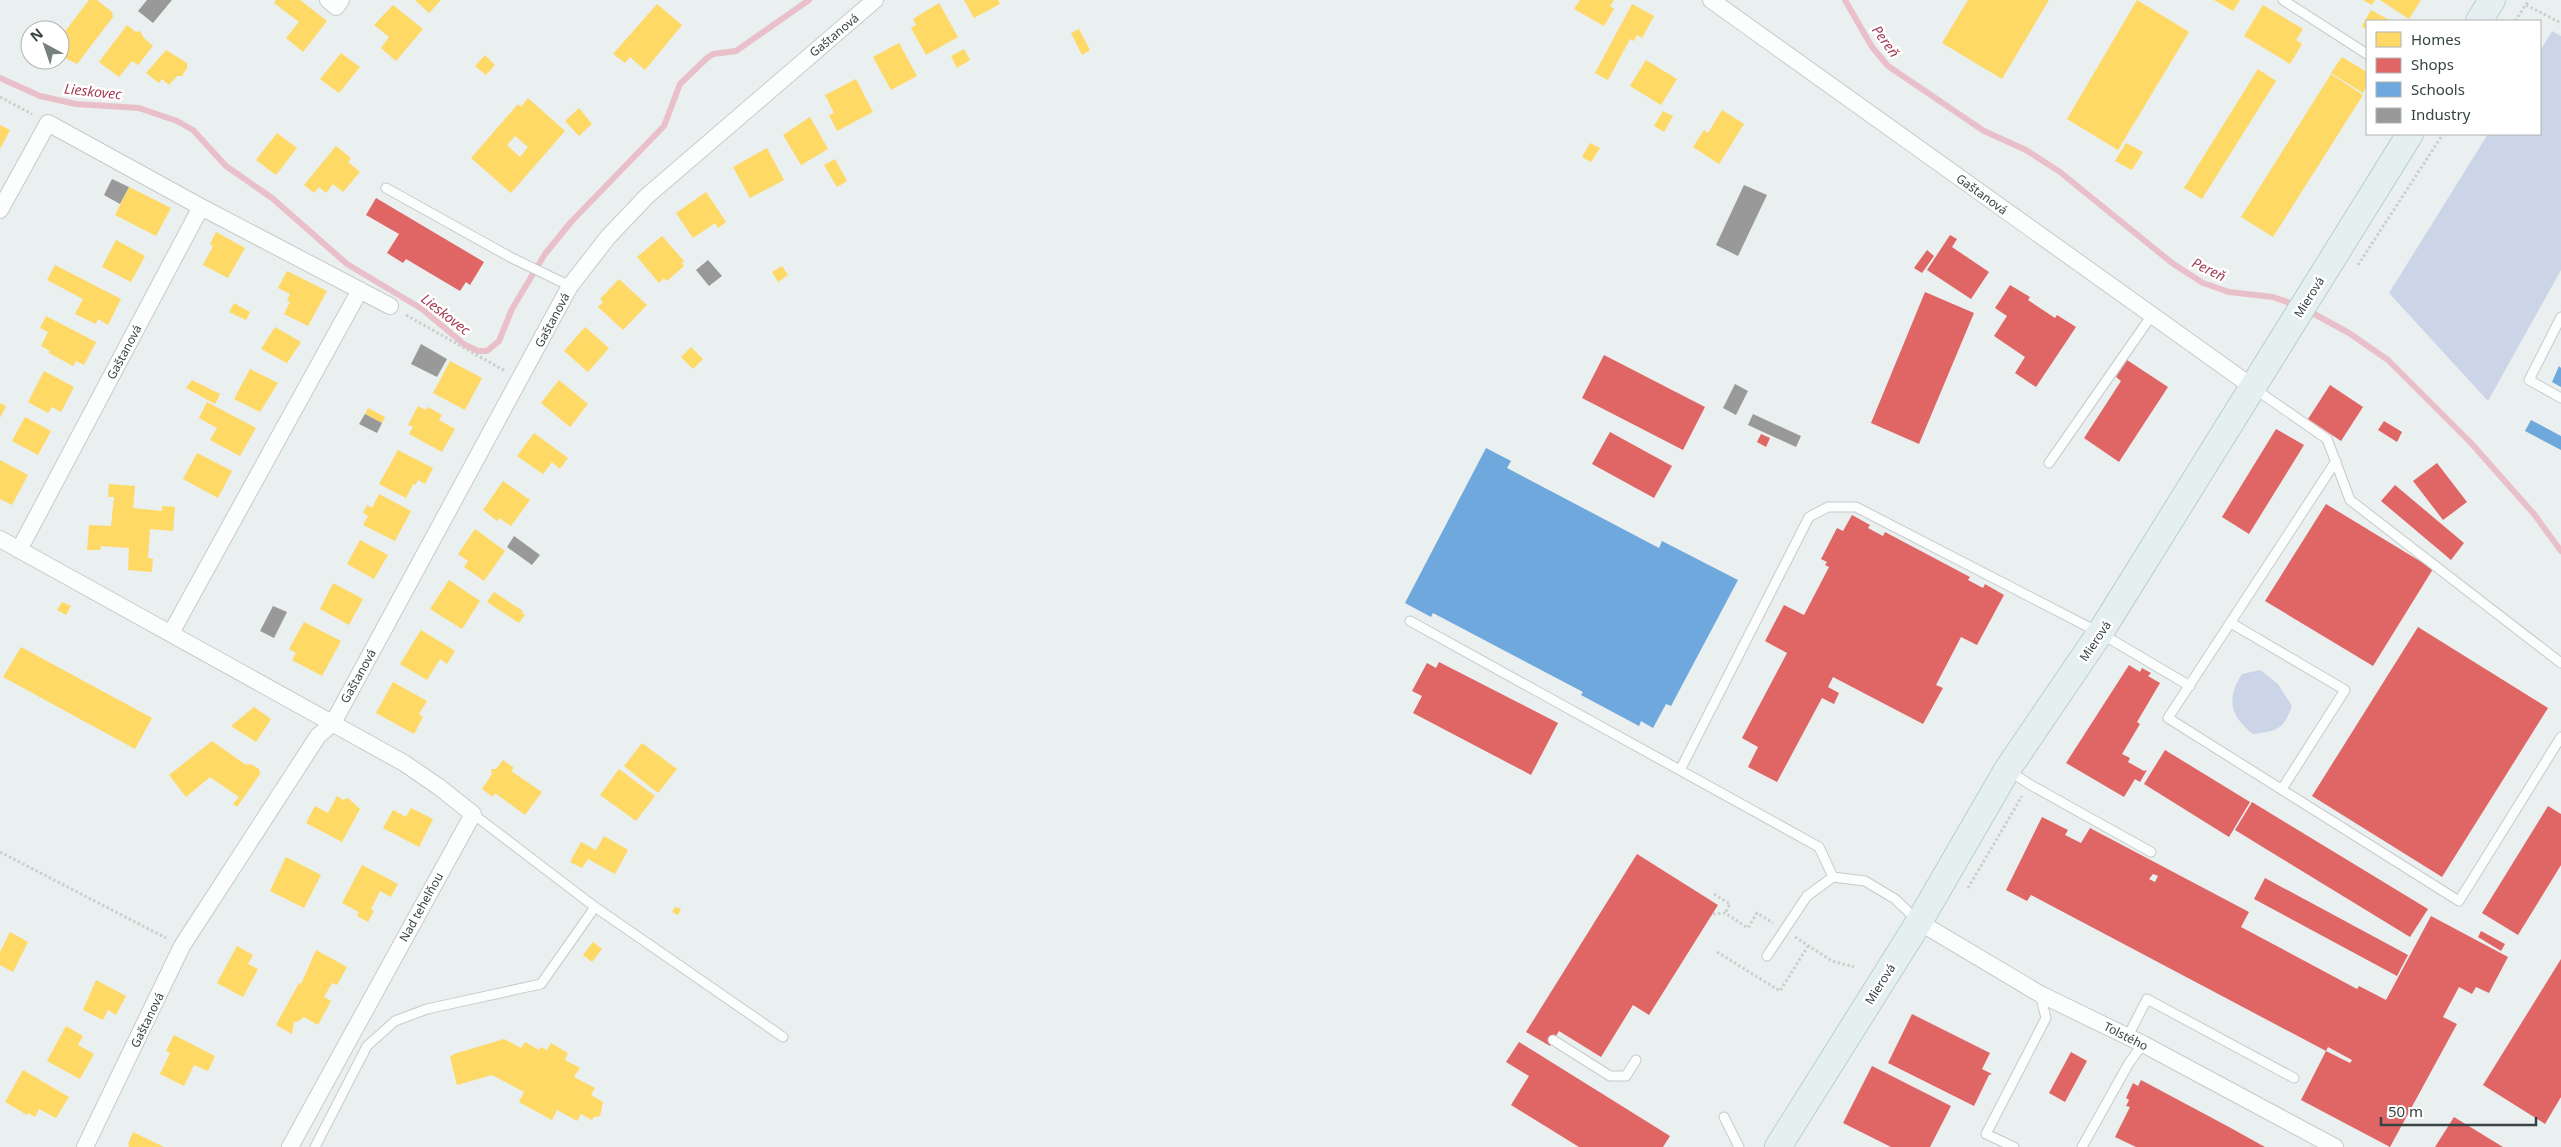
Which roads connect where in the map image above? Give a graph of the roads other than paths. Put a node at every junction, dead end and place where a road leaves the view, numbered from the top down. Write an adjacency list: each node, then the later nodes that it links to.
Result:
1 (328, 0): 2 (street)
2 (341, 0)
3 (875, 0): 13 (street, Gaštanová)
4 (1711, 0): 16 (street, Gaštanová)
5 (2492, 0): 7 (main road)
6 (2289, 2): 8 (lane)
7 (2480, 20)
8 (2366, 53)
9 (2409, 135): 18 (main road, Mierová)
10 (386, 188): 13 (lane)
11 (201, 207): 12 (street); 14 (street); 23 (street, Gaštanová)
12 (0, 210)
13 (570, 286): 30 (street, Gaštanová)
14 (360, 290): 15 (street); 26 (street)
15 (390, 306)
16 (2152, 315): 18 (street, Gaštanová); 21 (lane)
17 (2561, 317): 19 (lane)
18 (2254, 388): 20 (lane); 27 (main road, Mierová)
19 (2561, 398)
20 (2336, 461): 25 (lane); 28 (lane)
21 (2049, 463)
22 (0, 540): 23 (street)
23 (19, 550): 26 (street)
24 (1410, 621): 32 (lane)
25 (2231, 623): 29 (lane); 34 (lane)
26 (171, 633): 30 (street)
27 (2100, 633): 29 (lane); 32 (lane); 33 (main road, Mierová)
28 (2561, 663)
29 (2190, 686): 34 (lane)
30 (333, 723): 35 (street); 49 (street, Gaštanová)
31 (2561, 737): 34 (lane)
32 (1680, 770): 37 (lane)
33 (2007, 770): 36 (lane); 39 (main road, Mierová)
34 (2282, 789)
35 (473, 814): 38 (lane); 50 (street, Nad tehelňou)
36 (2151, 852)
37 (1833, 877): 39 (lane); 40 (lane)
38 (595, 907): 42 (lane); 51 (lane)
39 (1919, 922): 41 (street, Tolstého); 48 (main road, Mierová)
40 (1767, 956)
41 (2040, 994): 44 (street, Tolstého); 53 (lane)
42 (783, 1037)
43 (1553, 1040): 45 (lane)
44 (2136, 1040): 46 (lane); 54 (lane); 55 (street, Tolstého)
45 (1636, 1060)
46 (2294, 1078)
47 (1724, 1117): 52 (lane)
48 (1782, 1146)
49 (86, 1147)
50 (290, 1147)
51 (315, 1147)
52 (1739, 1147)
53 (2014, 1147)
54 (2082, 1147)
55 (2335, 1147)

